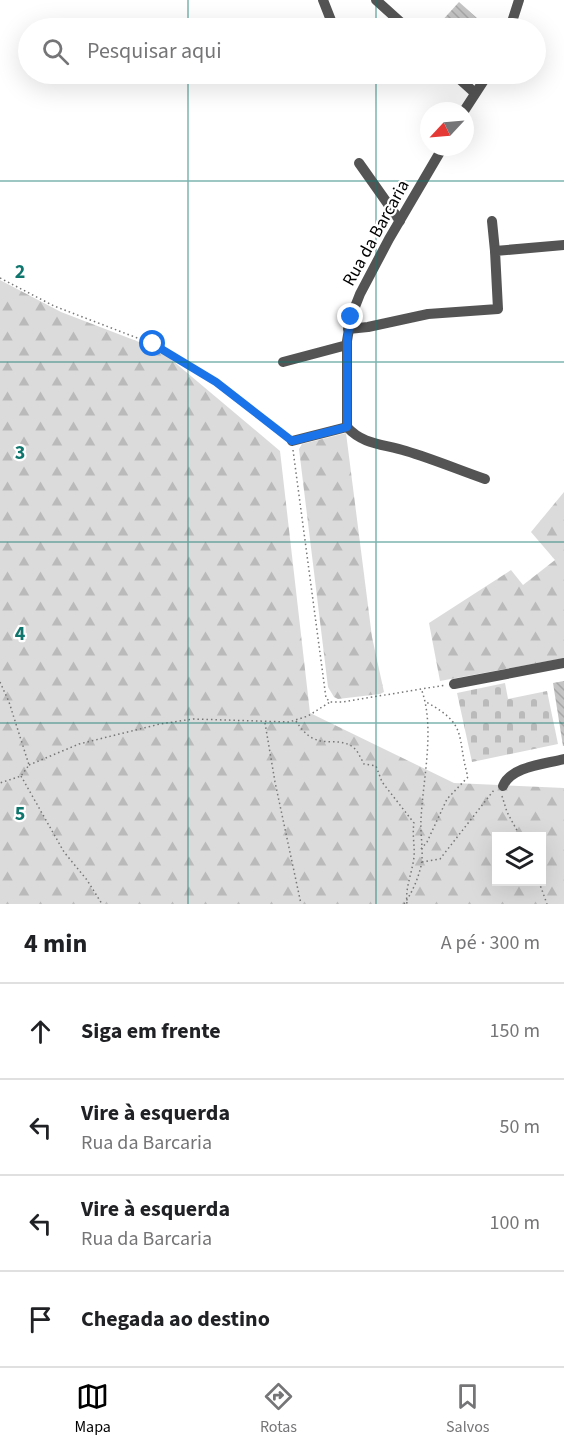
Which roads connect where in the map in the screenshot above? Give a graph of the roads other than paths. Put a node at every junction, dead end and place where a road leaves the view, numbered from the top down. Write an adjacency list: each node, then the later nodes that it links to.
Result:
1 (323, 0): 4 (street)
2 (376, 0): 5 (street)
3 (519, 0): 6 (street)
4 (330, 18)
5 (396, 18)
6 (513, 18)
7 (465, 84): 9 (street)
8 (481, 84): 9 (street)
9 (475, 93): 10 (street)
10 (470, 102)
11 (438, 156): 13 (street, Rua da Barcaria)
12 (359, 163): 13 (street)
13 (400, 221): 17 (street, Rua da Barcaria)
14 (492, 221): 16 (street)
15 (564, 245): 16 (street)
16 (495, 251): 17 (street)
17 (348, 328): 18 (street, Rua da Barcaria)
18 (347, 345): 19 (street); 20 (street, Rua da Barcaria)
19 (283, 362)
20 (347, 427): 21 (street); 22 (street)
21 (292, 441)
22 (485, 479)
23 (564, 663): 24 (street)
24 (454, 684)
25 (564, 759): 26 (street)
26 (503, 786)

